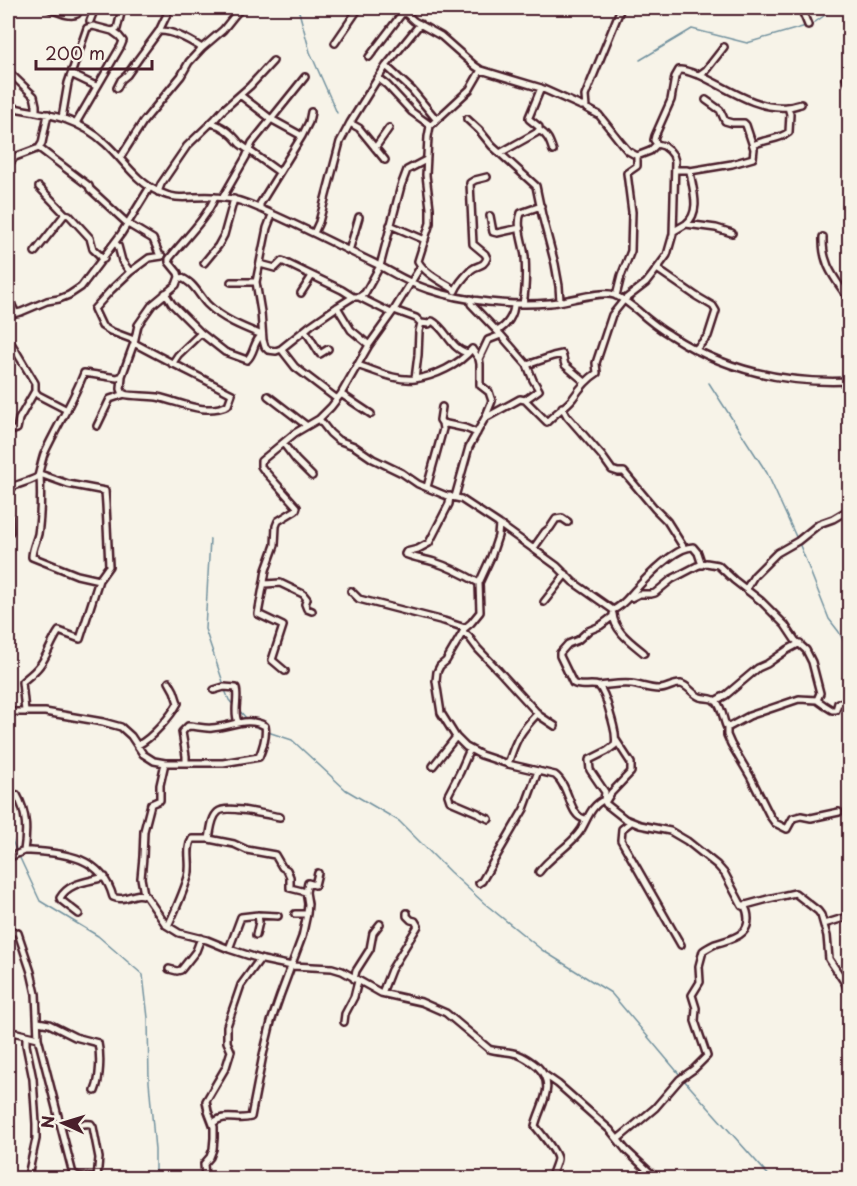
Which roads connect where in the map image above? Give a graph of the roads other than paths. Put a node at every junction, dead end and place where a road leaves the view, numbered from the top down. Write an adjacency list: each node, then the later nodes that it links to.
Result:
1 (48, 8): 2 (street)
2 (80, 8)
3 (95, 8): 13 (street)
4 (124, 8): 16 (street)
5 (170, 8): 17 (street)
6 (229, 8): 12 (street)
7 (241, 8): 12 (street)
8 (359, 8): 18 (street)
9 (621, 8): 38 (street)
10 (801, 8): 15 (street)
11 (402, 9): 14 (street); 21 (street)
12 (235, 15): 20 (street)
13 (90, 21)
14 (420, 24): 23 (street); 26 (street)
15 (808, 25)
16 (112, 31): 25 (street); 31 (street)
17 (159, 31): 20 (street); 33 (street)
18 (335, 43)
19 (724, 47): 27 (street)
20 (202, 48): 63 (street)
21 (369, 57)
22 (273, 60): 35 (street)
23 (386, 66): 29 (street); 46 (street)
24 (8, 70): 41 (street)
25 (72, 70): 31 (street); 44 (street)
26 (481, 70): 34 (street); 46 (street)
27 (699, 75): 40 (street); 55 (street)
28 (305, 78): 45 (street)
29 (378, 78): 50 (street); 51 (street)
30 (846, 78): 32 (street)
31 (96, 86): 48 (street)
32 (849, 87)
33 (117, 88)
34 (541, 88): 38 (street); 53 (street)
35 (240, 95): 45 (street); 49 (street)
36 (706, 100): 56 (street)
37 (801, 104): 40 (street)
38 (585, 106): 62 (street)
39 (8, 107): 41 (street)
40 (788, 107): 56 (street)
41 (36, 112): 43 (street)
42 (311, 112): 54 (street)
43 (48, 114): 44 (street); 57 (street)
44 (62, 118): 48 (street)
45 (271, 119): 54 (street); 59 (street)
46 (436, 119): 51 (street)
47 (467, 119): 61 (street)
48 (76, 123): 63 (street)
49 (211, 123): 59 (street); 73 (street)
50 (350, 123): 58 (street); 89 (street)
51 (430, 125): 65 (street)
52 (389, 128): 58 (street)
53 (539, 130): 60 (street); 61 (street)
54 (302, 136): 69 (street)
55 (657, 144): 62 (street); 67 (street)
56 (753, 145): 68 (street)
57 (39, 148): 66 (street); 83 (street)
58 (375, 148): 64 (street)
59 (249, 151): 69 (street); 75 (street)
60 (554, 151)
61 (500, 153): 77 (street)
62 (637, 156): 113 (street)
63 (120, 158): 72 (street)
64 (385, 160)
65 (426, 160): 85 (street); 91 (street)
66 (8, 165)
67 (675, 170): 68 (street); 87 (street)
68 (690, 171): 84 (street)
69 (279, 172): 78 (street)
70 (487, 177): 111 (street)
71 (39, 187): 79 (street)
72 (150, 187): 73 (street); 83 (street)
73 (158, 192): 74 (street)
74 (215, 196): 75 (street); 97 (street)
75 (223, 197): 76 (street)
76 (234, 199): 78 (street); 98 (street)
77 (541, 206): 86 (street); 117 (street)
78 (260, 208): 80 (street)
79 (65, 214): 94 (street); 96 (street)
80 (272, 215): 89 (street); 99 (street)
81 (490, 216): 86 (street)
82 (359, 217): 93 (street)
83 (128, 224): 92 (street); 95 (street)
84 (686, 224): 87 (street); 88 (street)
85 (390, 225): 91 (street); 100 (street)
86 (520, 228): 120 (street)
87 (674, 231): 102 (street)
88 (732, 232)
89 (314, 233): 93 (street)
90 (823, 237): 118 (street)
91 (425, 240): 101 (street)
92 (115, 243): 96 (street); 103 (street)
93 (349, 250): 100 (street)
94 (35, 252)
95 (160, 256): 97 (street); 103 (street)
96 (104, 259): 123 (street)
97 (169, 259): 105 (street)
98 (204, 263)
99 (260, 264): 104 (street); 107 (street)
100 (380, 266): 108 (street); 114 (street)
101 (421, 266): 108 (street); 111 (street)
102 (657, 269): 116 (street); 138 (street)
103 (130, 272): 134 (street)
104 (312, 276): 110 (street); 114 (street)
105 (179, 277): 109 (street); 130 (street)
106 (231, 282): 107 (street)
107 (256, 282): 130 (street)
108 (410, 284): 111 (street); 122 (street)
109 (165, 293): 128 (street); 134 (street)
110 (301, 293)
111 (454, 293): 115 (street)
112 (8, 296): 123 (street)
113 (616, 296): 116 (street); 117 (street)
114 (356, 297): 121 (street); 122 (street)
115 (471, 299): 119 (street); 129 (street)
116 (624, 300): 138 (street); 147 (street)
117 (560, 301): 120 (street)
118 (849, 301)
119 (514, 304): 120 (street); 129 (street)
120 (523, 304)
121 (338, 307): 127 (street); 135 (street)
122 (392, 311): 125 (street); 135 (street)
123 (15, 312): 124 (street)
124 (8, 315)
125 (421, 323): 139 (street); 145 (street)
126 (849, 326): 131 (street)
127 (305, 330): 136 (street); 137 (street)
128 (201, 333): 130 (street); 141 (street)
129 (499, 333): 133 (street); 143 (street)
130 (262, 335): 137 (street)
131 (849, 335)
132 (8, 338): 148 (street)
133 (488, 340): 139 (street); 140 (street)
134 (134, 342): 141 (street); 144 (street)
135 (369, 345): 142 (street)
136 (328, 349)
137 (281, 350): 151 (street)
138 (695, 350): 146 (street)
139 (470, 351): 140 (street); 145 (street)
140 (479, 359): 158 (street)
141 (172, 364): 149 (street)
142 (357, 365): 145 (street); 151 (street)
143 (527, 365): 147 (street); 152 (street)
144 (122, 376): 149 (street); 155 (street)
145 (415, 379)
146 (849, 381): 159 (street)
147 (585, 382): 154 (street)
148 (35, 391): 155 (street); 163 (street)
149 (125, 394): 161 (street)
150 (268, 396): 162 (street)
151 (339, 396): 156 (street); 157 (street)
152 (525, 400): 154 (street); 158 (street)
153 (442, 406): 160 (street)
154 (562, 407): 177 (street)
155 (68, 410): 166 (street)
156 (371, 414)
157 (319, 418): 162 (street); 168 (street)
158 (485, 418): 164 (street)
159 (849, 421)
160 (442, 423): 164 (street); 168 (street)
161 (97, 426)
162 (307, 426): 165 (street)
163 (8, 432)
164 (477, 433): 171 (street)
165 (283, 443): 167 (street); 182 (street)
166 (40, 474): 169 (street); 181 (street); 181 (street)
167 (312, 476)
168 (427, 488): 171 (street)
169 (8, 489)
170 (8, 497): 174 (street)
171 (452, 497): 175 (street); 183 (street)
172 (849, 509): 184 (street)
173 (568, 522): 178 (street)
174 (8, 523): 176 (street)
175 (499, 524): 178 (street); 183 (street)
176 (9, 532)
177 (684, 548): 179 (street); 186 (street)
178 (533, 549): 180 (street)
179 (702, 565): 184 (street); 186 (street)
180 (566, 574): 187 (street); 188 (street)
181 (99, 580): 201 (street)
182 (264, 582): 189 (street); 194 (street)
183 (479, 583): 191 (street)
184 (746, 589): 192 (street)
185 (351, 591): 191 (street)
186 (627, 600): 188 (street)
187 (544, 602)
188 (613, 610): 190 (street)
189 (312, 611)
190 (612, 617): 193 (street); 196 (street)
191 (464, 630): 203 (street); 207 (street)
192 (800, 644): 198 (street); 199 (street)
193 (644, 653)
194 (285, 672)
195 (169, 682): 209 (street)
196 (599, 686): 199 (street); 208 (street)
197 (214, 690): 204 (street)
198 (818, 700): 200 (street); 206 (street)
199 (715, 701): 206 (street)
200 (849, 703)
201 (25, 711): 202 (street); 209 (street)
202 (8, 712)
203 (538, 713): 205 (street); 213 (street)
204 (238, 722): 212 (street); 212 (street)
205 (555, 726)
206 (727, 728): 218 (street)
207 (456, 737): 210 (street); 214 (street)
208 (616, 740): 217 (street); 217 (street)
209 (138, 745): 211 (street)
210 (470, 749): 213 (street); 220 (street)
211 (165, 763): 212 (street); 231 (street)
212 (186, 763)
213 (508, 764): 215 (street)
214 (434, 766)
215 (538, 771): 221 (street); 229 (street)
216 (8, 799): 224 (street)
217 (604, 801): 221 (street); 222 (street)
218 (839, 812)
219 (279, 818): 223 (street)
220 (489, 819)
221 (585, 819): 226 (street)
222 (631, 822): 232 (street); 246 (street)
223 (209, 839): 230 (street); 242 (street)
224 (24, 851): 225 (street); 228 (street)
225 (8, 858)
226 (539, 872)
227 (318, 873): 230 (street)
228 (105, 877): 231 (street); 234 (street)
229 (479, 884)
230 (306, 892): 236 (street)
231 (144, 894): 242 (street)
232 (744, 905): 241 (street); 263 (street)
233 (407, 913): 252 (street)
234 (79, 914)
235 (296, 914): 236 (street)
236 (307, 914): 249 (street)
237 (258, 915): 238 (street); 244 (street); 247 (street)
238 (278, 916)
239 (849, 916): 241 (street)
240 (380, 924): 251 (street)
241 (824, 924): 253 (street)
242 (168, 926): 245 (street)
243 (8, 931): 254 (street)
244 (256, 935)
245 (201, 938): 247 (street); 250 (street)
246 (681, 945)
247 (229, 949): 248 (street)
248 (260, 959): 249 (street); 262 (street)
249 (292, 966): 251 (street); 262 (street)
250 (169, 969)
251 (356, 980): 252 (street); 255 (street)
252 (382, 993): 259 (street)
253 (849, 997)
254 (38, 1022): 258 (street); 260 (street)
255 (344, 1022)
256 (8, 1033): 257 (street)
257 (26, 1036): 258 (street); 264 (street)
258 (38, 1038): 261 (street)
259 (544, 1074): 263 (street); 269 (street)
260 (94, 1091)
261 (60, 1121): 265 (street); 267 (street)
262 (213, 1123): 268 (street)
263 (618, 1139): 270 (street)
264 (29, 1171)
265 (72, 1171): 266 (street); 267 (street)
266 (74, 1179)
267 (96, 1179)
268 (205, 1179)
269 (551, 1179)
270 (656, 1179)

